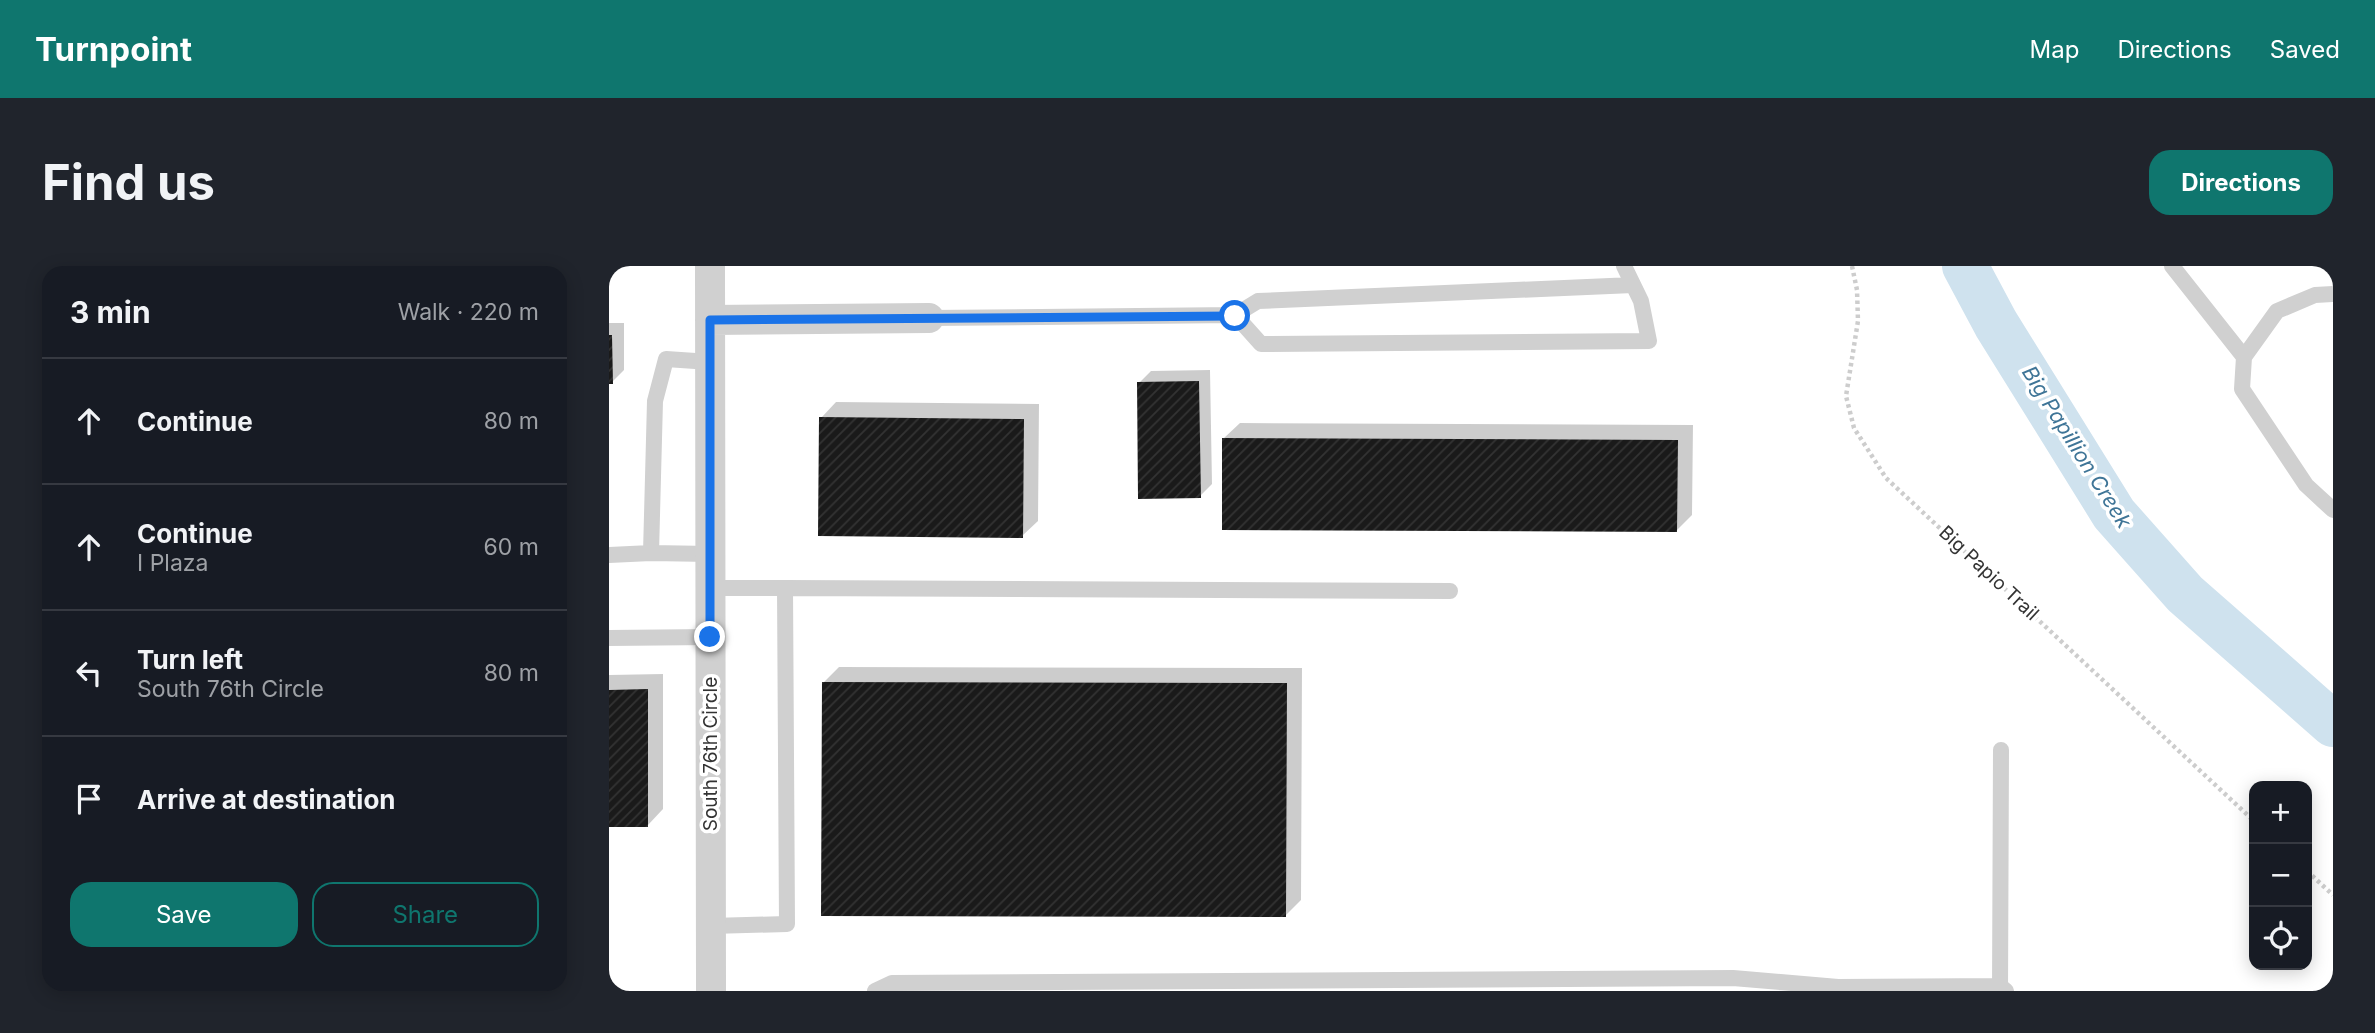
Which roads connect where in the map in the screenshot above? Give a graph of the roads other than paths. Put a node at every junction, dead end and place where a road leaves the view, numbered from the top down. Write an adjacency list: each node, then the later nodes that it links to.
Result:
1 (709, 266): 8 (street, South 76th Circle)
2 (1624, 266): 4 (lane)
3 (2172, 266): 9 (lane)
4 (1633, 285): 6 (lane); 6 (lane)
5 (2333, 294): 9 (lane)
6 (1235, 316): 7 (lane)
7 (929, 318): 8 (street)
8 (710, 320): 10 (street, South 76th Circle)
9 (2244, 357): 11 (lane)
10 (710, 362): 12 (lane); 13 (street, South 76th Circle)
11 (2333, 510)
12 (651, 553): 13 (lane); 14 (lane)
13 (710, 554): 15 (street, South 76th Circle)
14 (609, 555)
15 (710, 588): 16 (lane); 18 (street, South 76th Circle)
16 (785, 588): 17 (lane); 21 (lane)
17 (1450, 592)
18 (710, 637): 19 (lane); 21 (street, South 76th Circle)
19 (609, 638)
20 (2001, 750): 23 (lane)
21 (711, 926): 24 (street, South 76th Circle)
22 (1858, 989): 23 (lane); 25 (lane)
23 (2002, 989)
24 (711, 991)
25 (876, 991)

